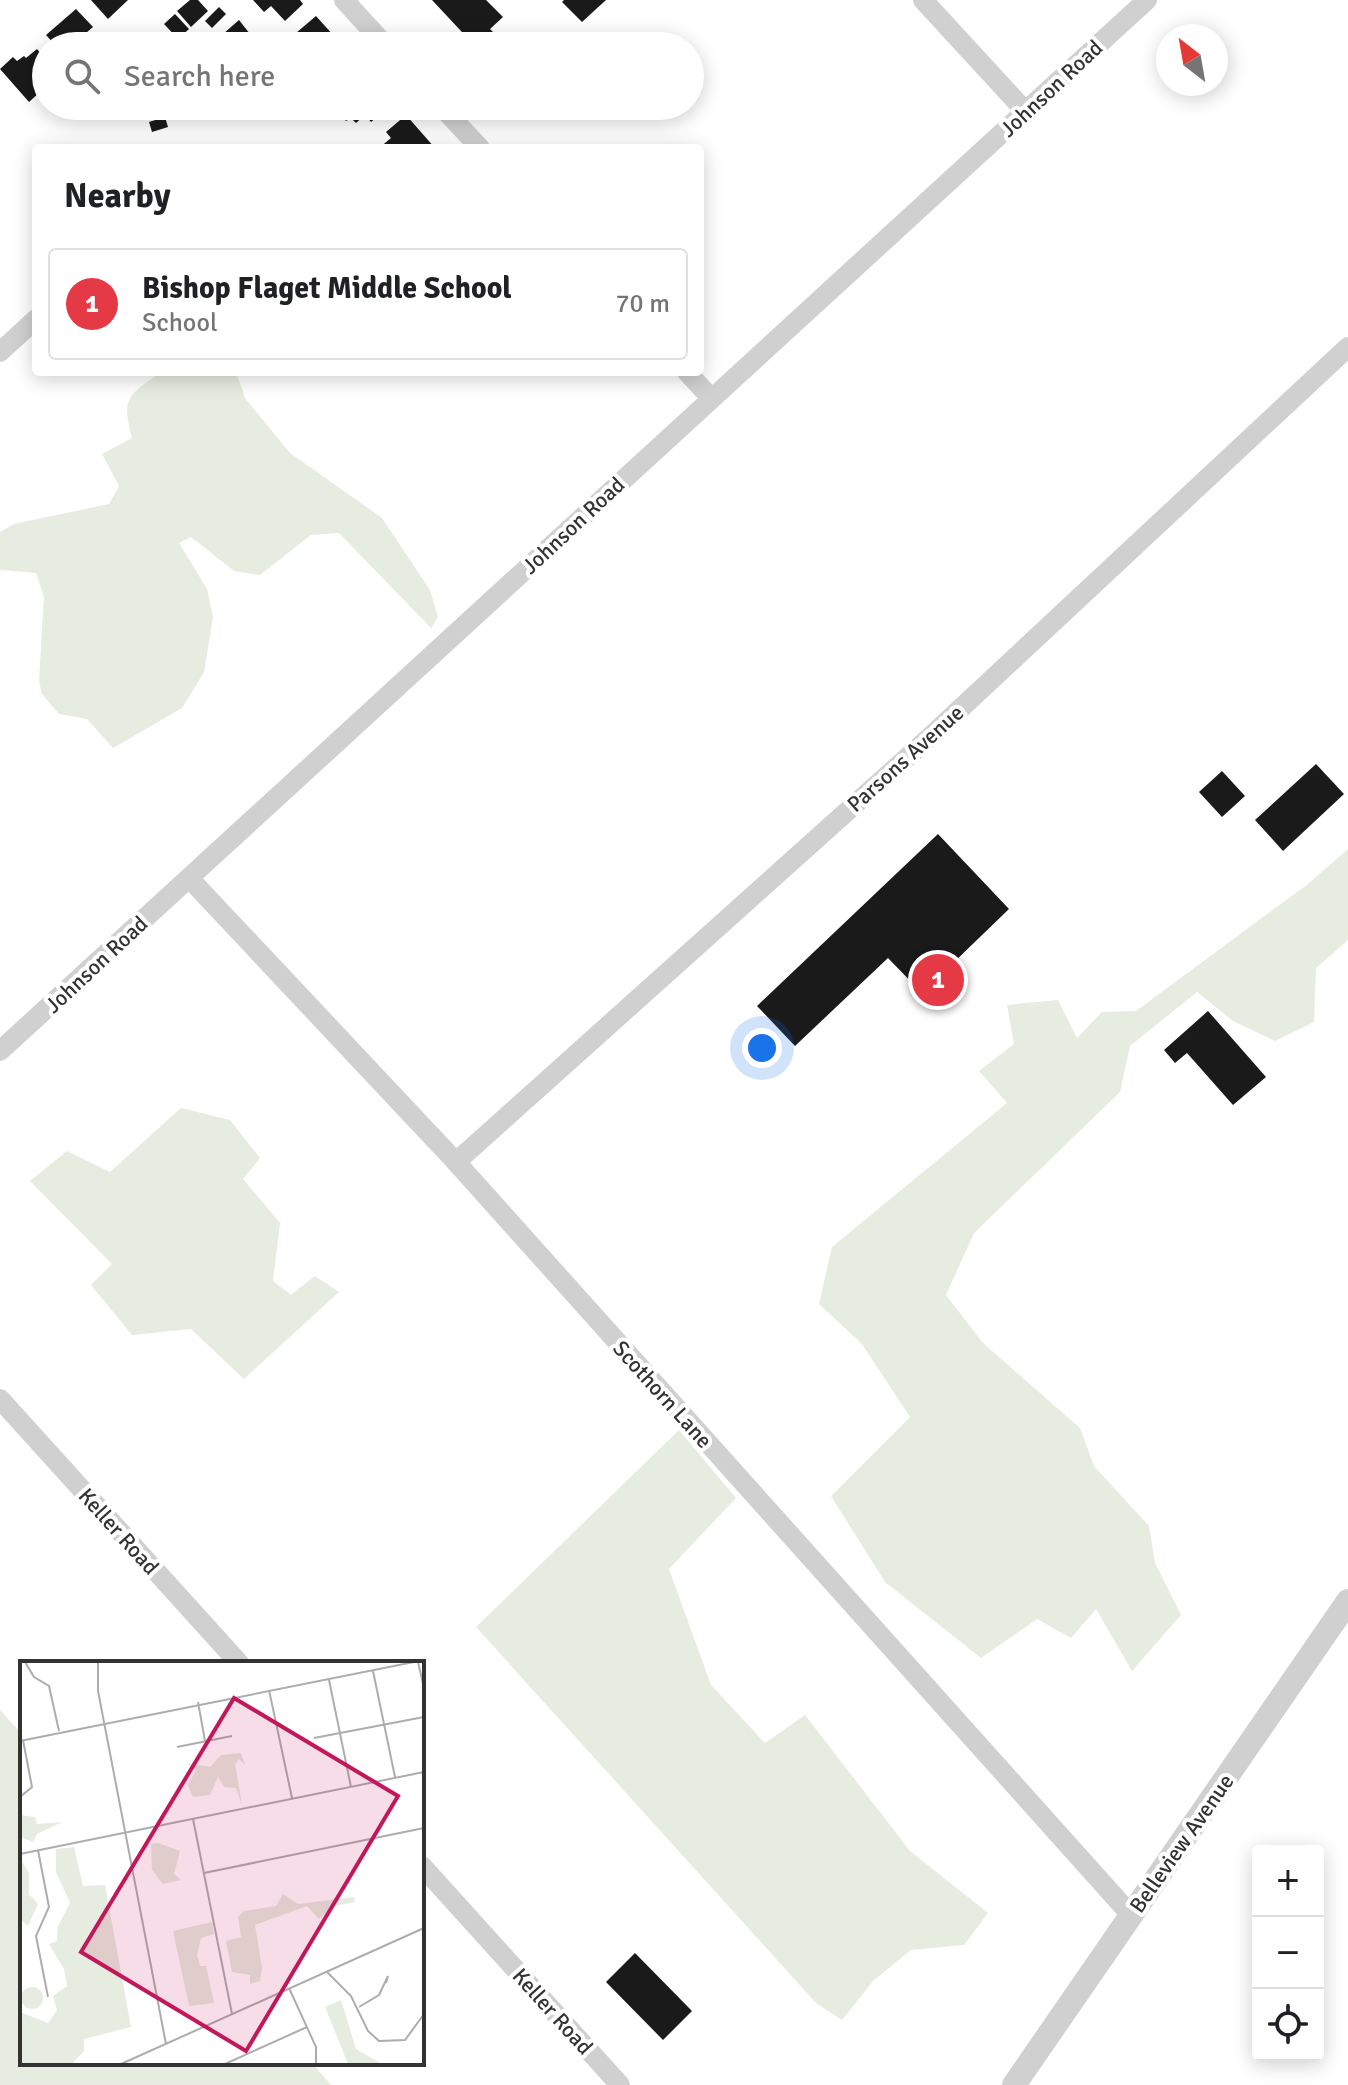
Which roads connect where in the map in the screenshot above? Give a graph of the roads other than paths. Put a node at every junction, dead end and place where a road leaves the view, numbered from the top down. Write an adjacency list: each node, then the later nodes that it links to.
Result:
1 (344, 0): 4 (street)
2 (923, 0): 5 (street)
3 (1147, 0): 5 (street, Johnson Road)
4 (373, 32)
5 (1026, 112): 12 (street, Johnson Road)
6 (454, 120): 7 (street)
7 (476, 144)
8 (32, 323): 10 (street)
9 (1348, 347): 15 (street, Parsons Avenue)
10 (0, 352)
11 (691, 376): 12 (street)
12 (711, 398): 13 (street, Johnson Road)
13 (189, 878): 14 (street, Johnson Road); 15 (street, Scothorn Lane)
14 (0, 1051)
15 (456, 1162): 20 (street, Scothorn Lane)
16 (0, 1399): 18 (street, Keller Road)
17 (1348, 1601): 20 (street, Belleview Avenue)
18 (237, 1661)
19 (424, 1868): 21 (street, Keller Road)
20 (1131, 1915): 22 (street, Belleview Avenue)
21 (620, 2085)
22 (1014, 2085)

